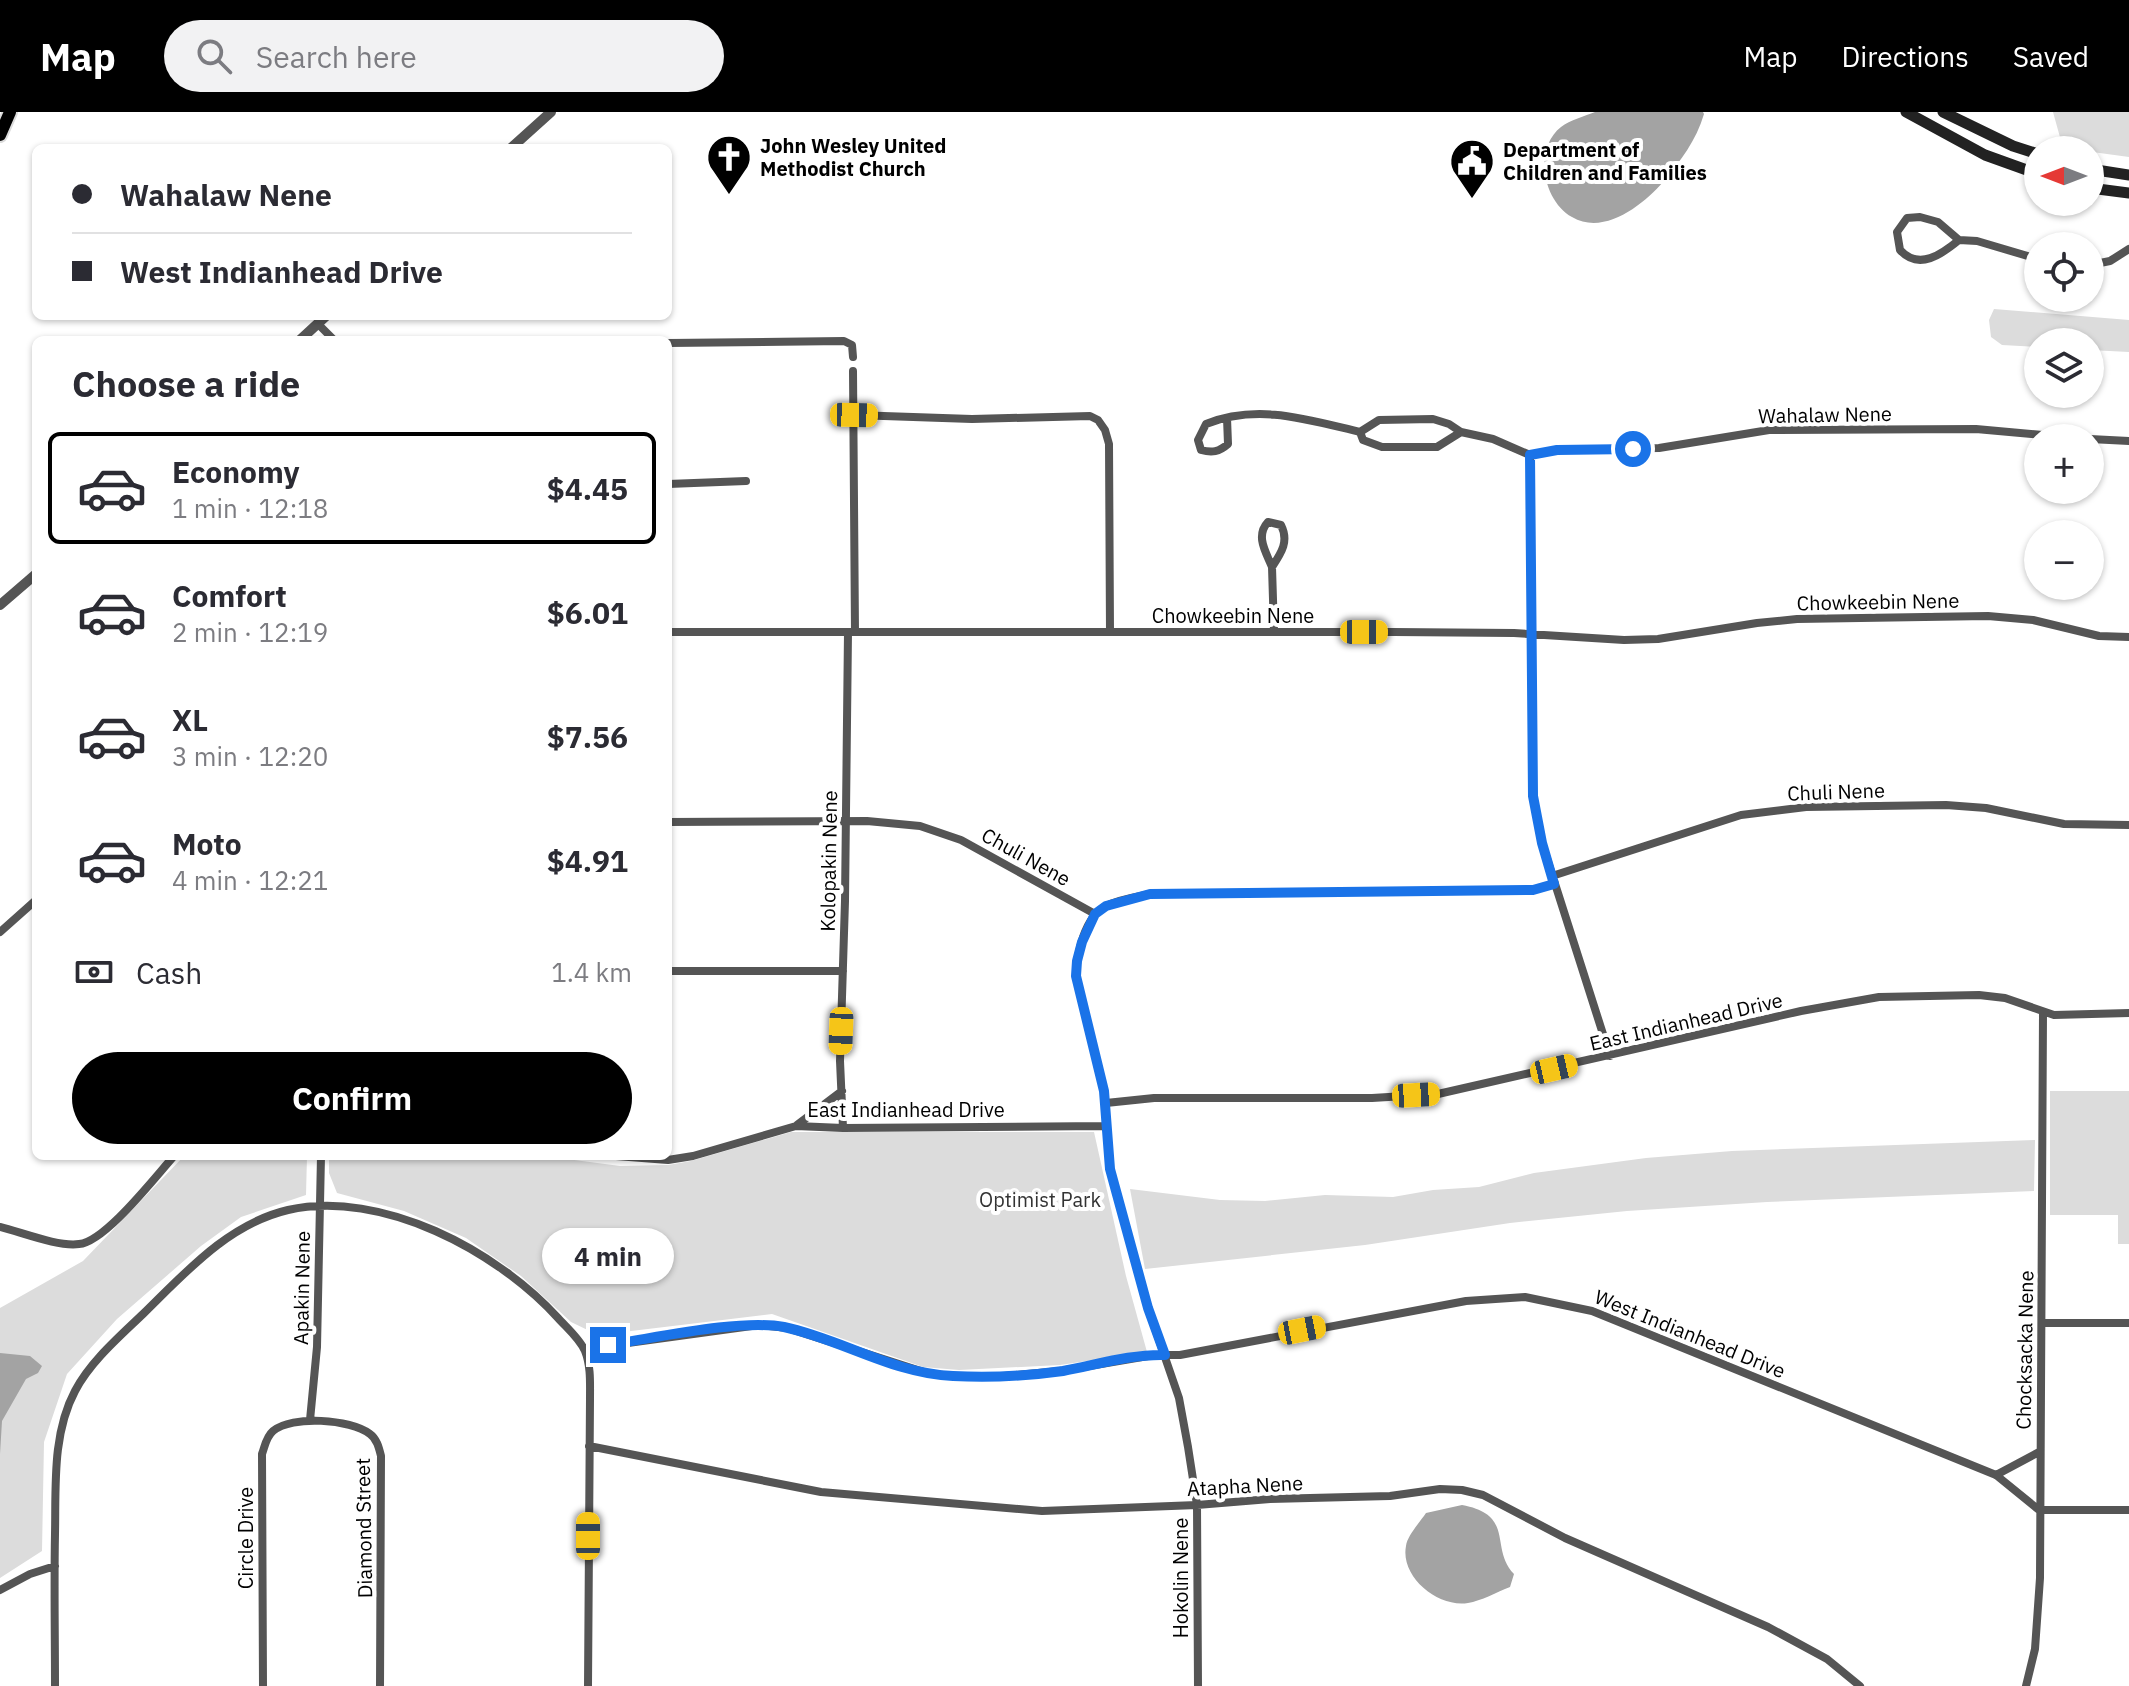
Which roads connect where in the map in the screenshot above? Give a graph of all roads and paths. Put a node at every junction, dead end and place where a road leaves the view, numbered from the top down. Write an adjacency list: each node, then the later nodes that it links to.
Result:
1 (10, 112): 5 (main road)
2 (551, 112): 6 (street)
3 (1906, 112): 8 (main road)
4 (1943, 112): 7 (main road)
5 (0, 135)
6 (515, 144)
7 (2024, 150)
8 (2024, 169)
9 (2104, 171): 10 (main road)
10 (2129, 175)
11 (2104, 190): 12 (main road)
12 (2129, 193)
13 (1959, 240): 13 (street); 15 (street)
14 (2129, 250): 16 (street)
15 (2024, 255)
16 (2104, 262)
17 (322, 320): 18 (street)
18 (304, 336)
19 (672, 343): 20 (street)
20 (853, 357)
21 (853, 371): 22 (street, Kolopakin Nene)
22 (854, 415): 36 (street, Kolopakin Nene); 37 (street)
23 (1227, 418): 23 (street); 24 (street)
24 (1360, 432): 25 (street); 25 (street)
25 (1461, 432): 29 (street)
26 (2024, 433): 29 (street, Wahalaw Nene)
27 (2104, 440): 28 (street)
28 (2129, 441)
29 (1530, 455): 39 (street)
30 (746, 481): 31 (street)
31 (672, 484)
32 (1272, 567): 32 (street); 38 (street)
33 (32, 582): 34 (street)
34 (0, 605)
35 (672, 632): 36 (street, Chowkeebin Nene)
36 (852, 632): 37 (street, Chowkeebin Nene); 42 (street, Kolopakin Nene)
37 (1110, 632): 38 (street, Chowkeebin Nene)
38 (1274, 632): 39 (street, Chowkeebin Nene)
39 (1532, 635): 40 (street, Chowkeebin Nene); 44 (street)
40 (2129, 637)
41 (672, 822): 42 (street, Chuli Nene)
42 (845, 822): 46 (street, Chuli Nene); 49 (street, Kolopakin Nene)
43 (2129, 825): 44 (street, Chuli Nene)
44 (1553, 880): 46 (street, Chuli Nene); 52 (street)
45 (32, 904): 47 (street)
46 (1095, 914): 54 (street, Hokolin Nene)
47 (0, 932)
48 (672, 971): 49 (street)
49 (843, 971): 53 (street, Kolopakin Nene)
50 (2043, 1013): 51 (street, East Indianhead Drive); 52 (street, East Indianhead Drive); 63 (street, Chocksacka Nene)
51 (2129, 1013)
52 (1610, 1056): 54 (street, East Indianhead Drive)
53 (842, 1091): 55 (street); 57 (street, Kolopakin Nene)
54 (1106, 1103): 56 (street, Hokolin Nene)
55 (796, 1126): 57 (street, East Indianhead Drive); 58 (street, East Indianhead Drive)
56 (1106, 1126): 57 (street, East Indianhead Drive); 66 (street, Hokolin Nene)
57 (843, 1128)
58 (672, 1159)
59 (170, 1160): 62 (street)
60 (321, 1160): 61 (street, Apakin Nene)
61 (320, 1205): 65 (street); 67 (street, Apakin Nene); 74 (street)
62 (0, 1227)
63 (2042, 1323): 64 (street); 69 (street, Chocksacka Nene)
64 (2129, 1323)
65 (584, 1349): 66 (street, West Indianhead Drive); 68 (street)
66 (1165, 1355): 70 (street, West Indianhead Drive); 71 (street, Hokolin Nene)
67 (310, 1420): 77 (street, Circle Drive); 78 (street, Diamond Street)
68 (589, 1446): 71 (street, Atapha Nene); 79 (street)
69 (2039, 1452): 70 (street); 72 (street, Chocksacka Nene)
70 (1996, 1475): 72 (street, West Indianhead Drive)
71 (1197, 1505): 80 (street, Hokolin Nene); 81 (street, Atapha Nene)
72 (2039, 1510): 73 (street); 82 (street, Chocksacka Nene)
73 (2129, 1510)
74 (55, 1566): 75 (street); 76 (street)
75 (0, 1590)
76 (55, 1686)
77 (263, 1686)
78 (380, 1686)
79 (588, 1686)
80 (1198, 1686)
81 (1860, 1686)
82 (2026, 1686)

